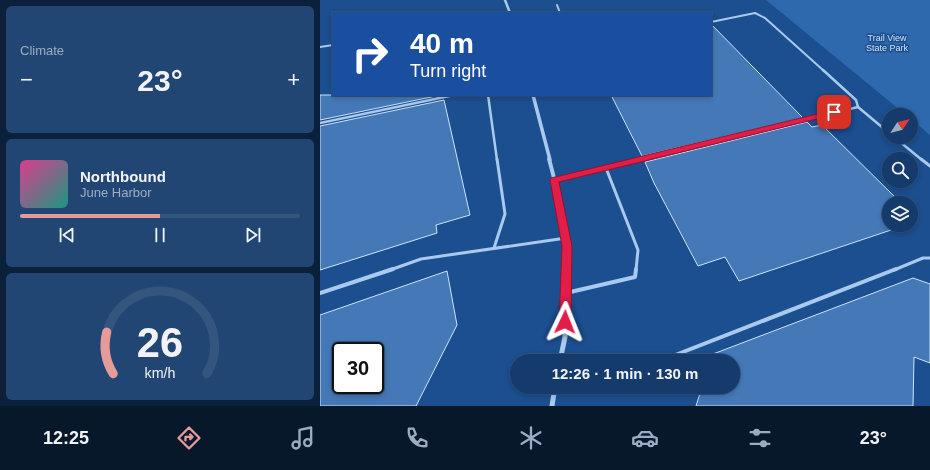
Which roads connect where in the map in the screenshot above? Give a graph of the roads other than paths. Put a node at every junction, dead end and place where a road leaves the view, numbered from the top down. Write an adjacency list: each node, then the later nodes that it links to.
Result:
1 (505, 0): 3 (street)
2 (557, 5): 4 (lane)
3 (510, 12)
4 (560, 12)
5 (712, 22): 11 (lane)
6 (332, 45): 7 (lane)
7 (320, 47)
8 (449, 96): 12 (lane)
9 (488, 96): 19 (lane)
10 (533, 96): 17 (street)
11 (858, 107): 13 (lane); 16 (lane)
12 (320, 123)
13 (882, 127)
14 (903, 144): 15 (lane)
15 (930, 166)
16 (606, 168): 17 (lane); 22 (lane)
17 (554, 180): 18 (street)
18 (566, 238): 19 (lane); 22 (street)
19 (494, 248): 21 (lane)
20 (930, 258): 24 (lane)
21 (320, 293)
22 (566, 293): 23 (street)
23 (561, 354)
24 (678, 354)
25 (554, 394): 26 (street)
26 (552, 406)

